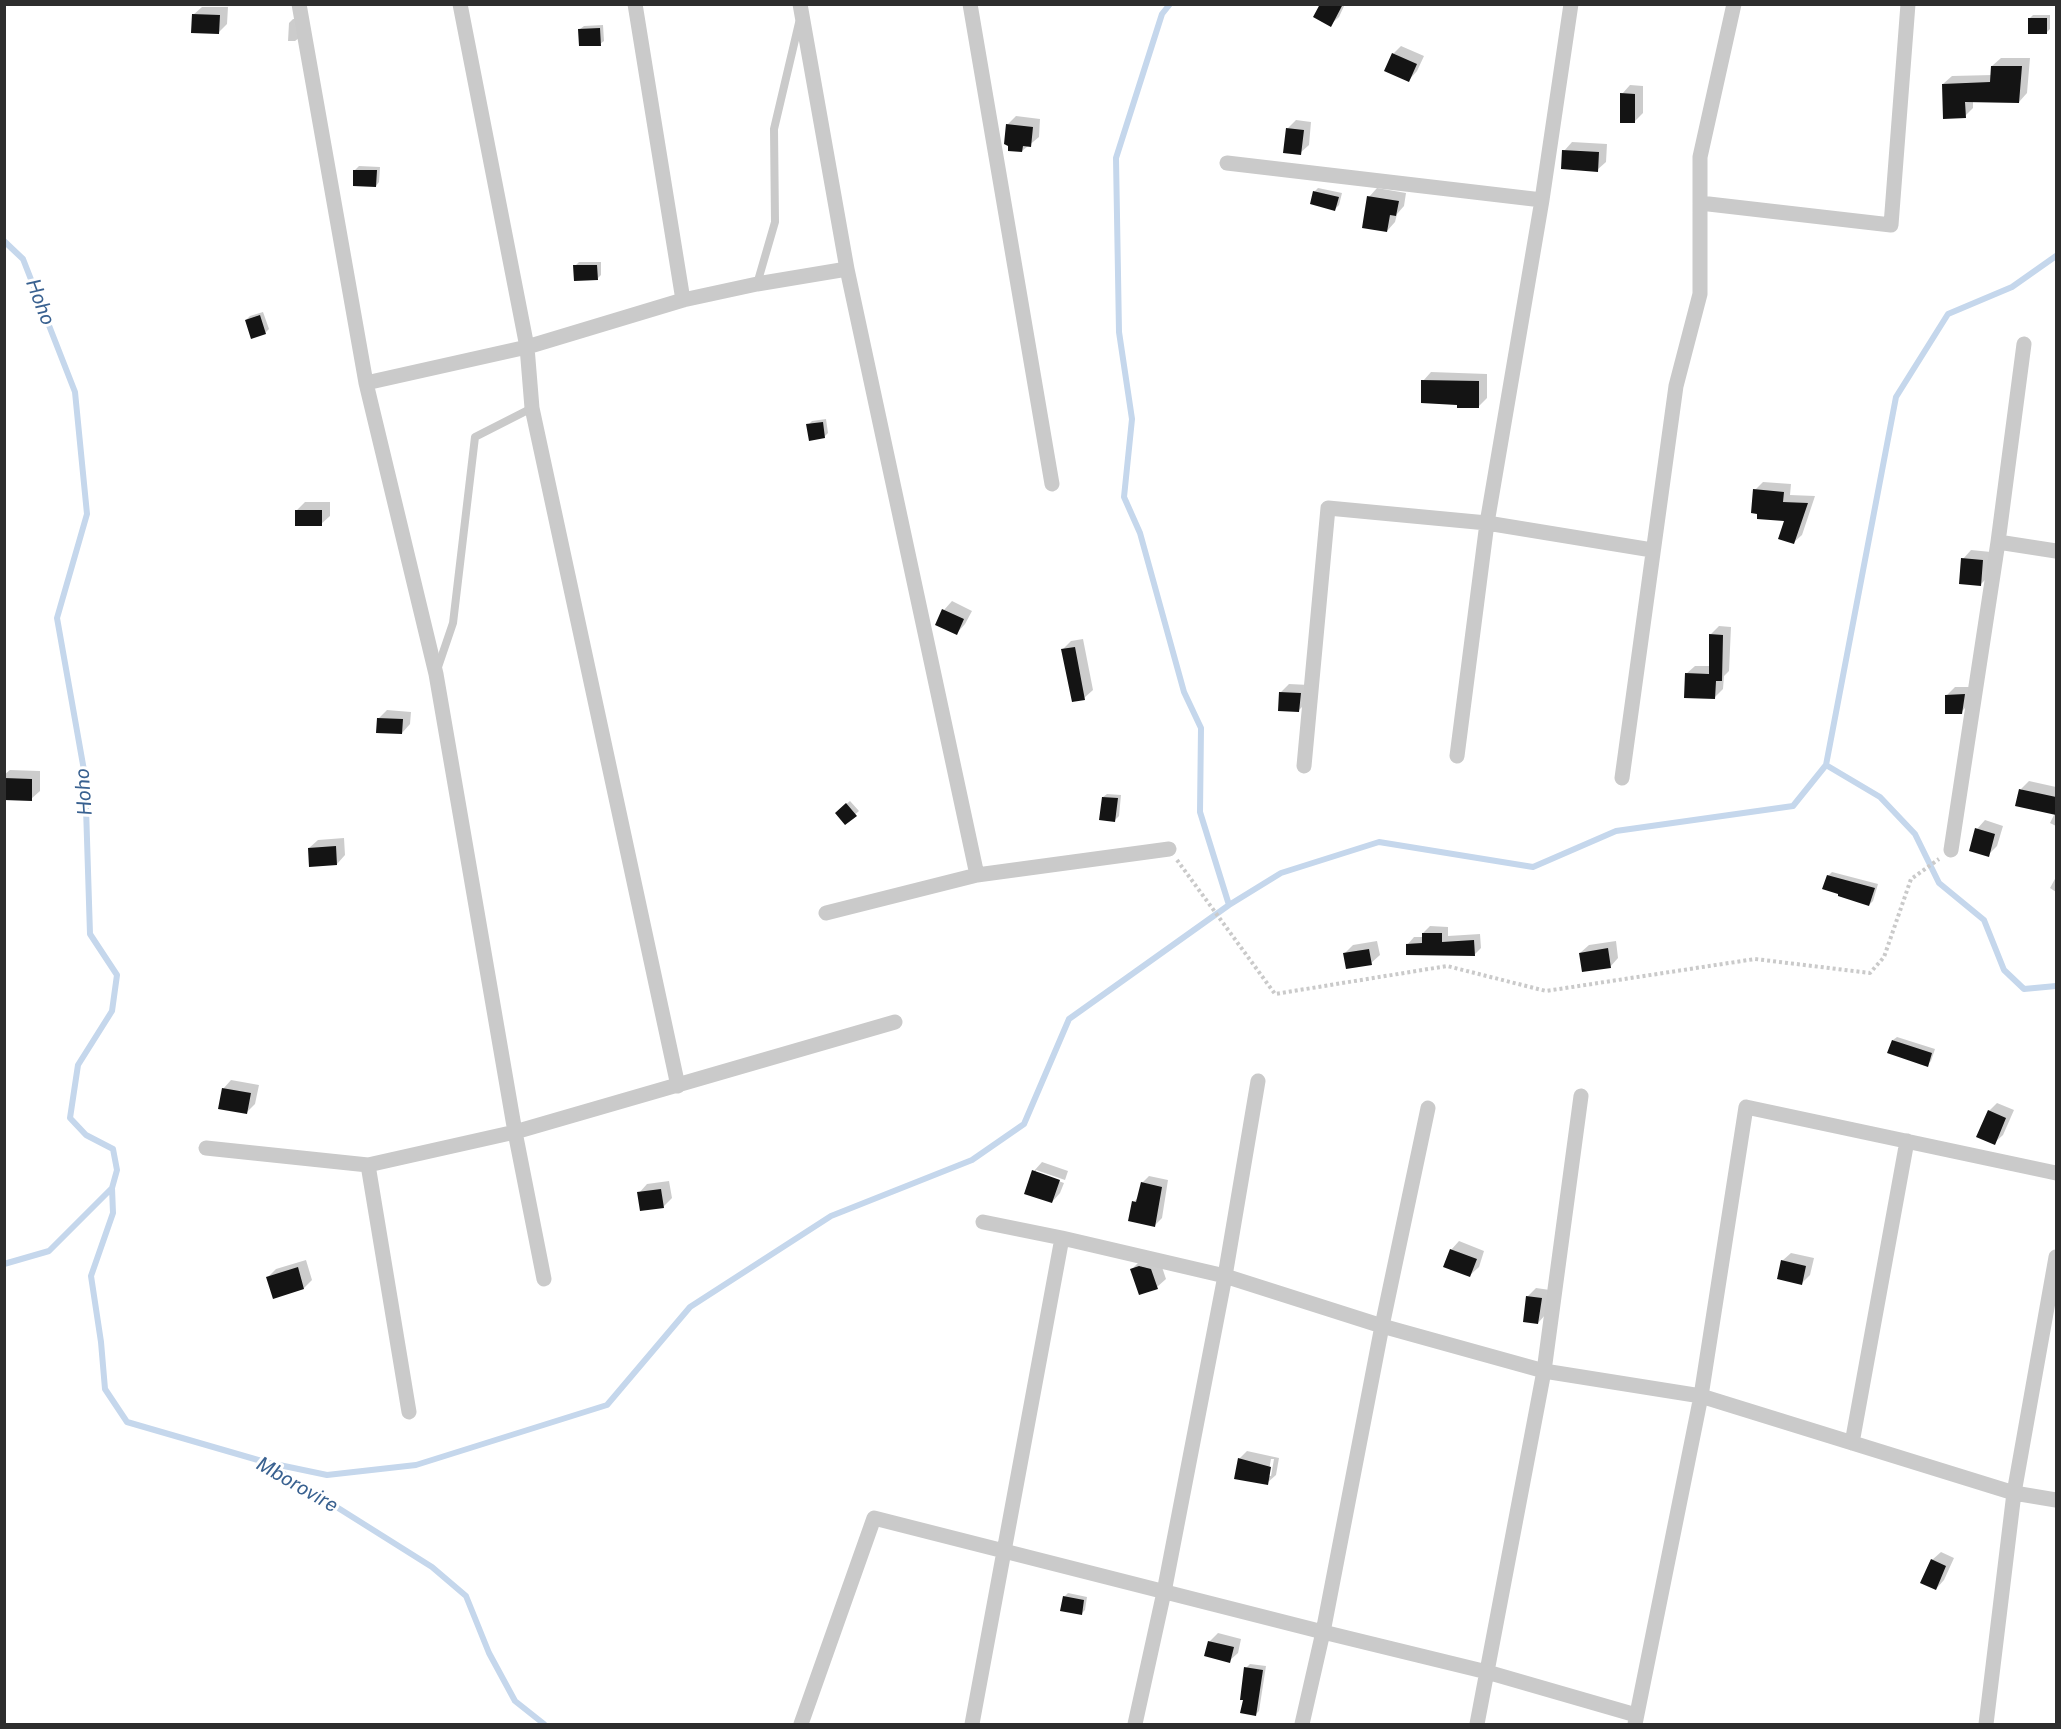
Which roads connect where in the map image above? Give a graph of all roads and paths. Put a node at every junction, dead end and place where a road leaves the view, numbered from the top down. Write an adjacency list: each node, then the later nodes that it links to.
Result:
1 (299, 4): 17 (street)
2 (460, 4): 16 (street)
3 (636, 4): 14 (street)
4 (970, 4): 19 (street)
5 (1571, 4): 10 (street)
6 (1734, 4): 11 (street)
7 (1908, 4): 11 (street)
8 (801, 9): 12 (street); 13 (lane)
9 (1227, 163): 10 (street)
10 (1542, 200): 20 (street)
11 (1700, 203): 22 (street)
12 (848, 269): 13 (street); 30 (street)
13 (757, 284): 14 (street)
14 (683, 300): 16 (street)
15 (2024, 344): 21 (street)
16 (527, 347): 17 (street); 18 (street)
17 (366, 383): 24 (street)
18 (532, 408): 24 (lane); 34 (street)
19 (1052, 484)
20 (1487, 523): 22 (street); 25 (street); 26 (street)
21 (1998, 542): 23 (street); 29 (street)
22 (1653, 550): 27 (street)
23 (2056, 551)
24 (436, 674): 37 (street)
25 (1457, 756)
26 (1304, 766)
27 (1622, 778)
28 (1169, 849): 29 (path); 30 (street)
29 (1951, 850)
30 (977, 875): 31 (street)
31 (826, 913)
32 (895, 1022): 34 (street)
33 (1258, 1081): 45 (street)
34 (678, 1086): 37 (street)
35 (1581, 1096): 48 (street)
36 (1428, 1108): 47 (street)
37 (515, 1132): 40 (street); 46 (street)
38 (1907, 1141): 41 (street); 49 (street); 51 (street)
39 (206, 1148): 40 (street)
40 (368, 1165): 50 (street)
41 (2056, 1173)
42 (983, 1222): 43 (street)
43 (1062, 1238): 45 (street); 54 (street)
44 (2056, 1257): 52 (street)
45 (1225, 1276): 47 (street); 55 (street)
46 (544, 1279)
47 (1382, 1326): 48 (street); 56 (street)
48 (1544, 1371): 49 (street); 57 (street)
49 (1701, 1396): 51 (street); 58 (street)
50 (409, 1412)
51 (1852, 1443): 52 (street)
52 (2014, 1493): 53 (street); 64 (street)
53 (2056, 1500)
54 (1005, 1551): 55 (street); 59 (street); 60 (street)
55 (1164, 1592): 56 (street); 61 (street)
56 (1323, 1632): 57 (street); 62 (street)
57 (1487, 1672): 58 (street); 63 (street)
58 (1635, 1720)
59 (801, 1725)
60 (972, 1725)
61 (1135, 1725)
62 (1302, 1725)
63 (1477, 1725)
64 (1986, 1725)

